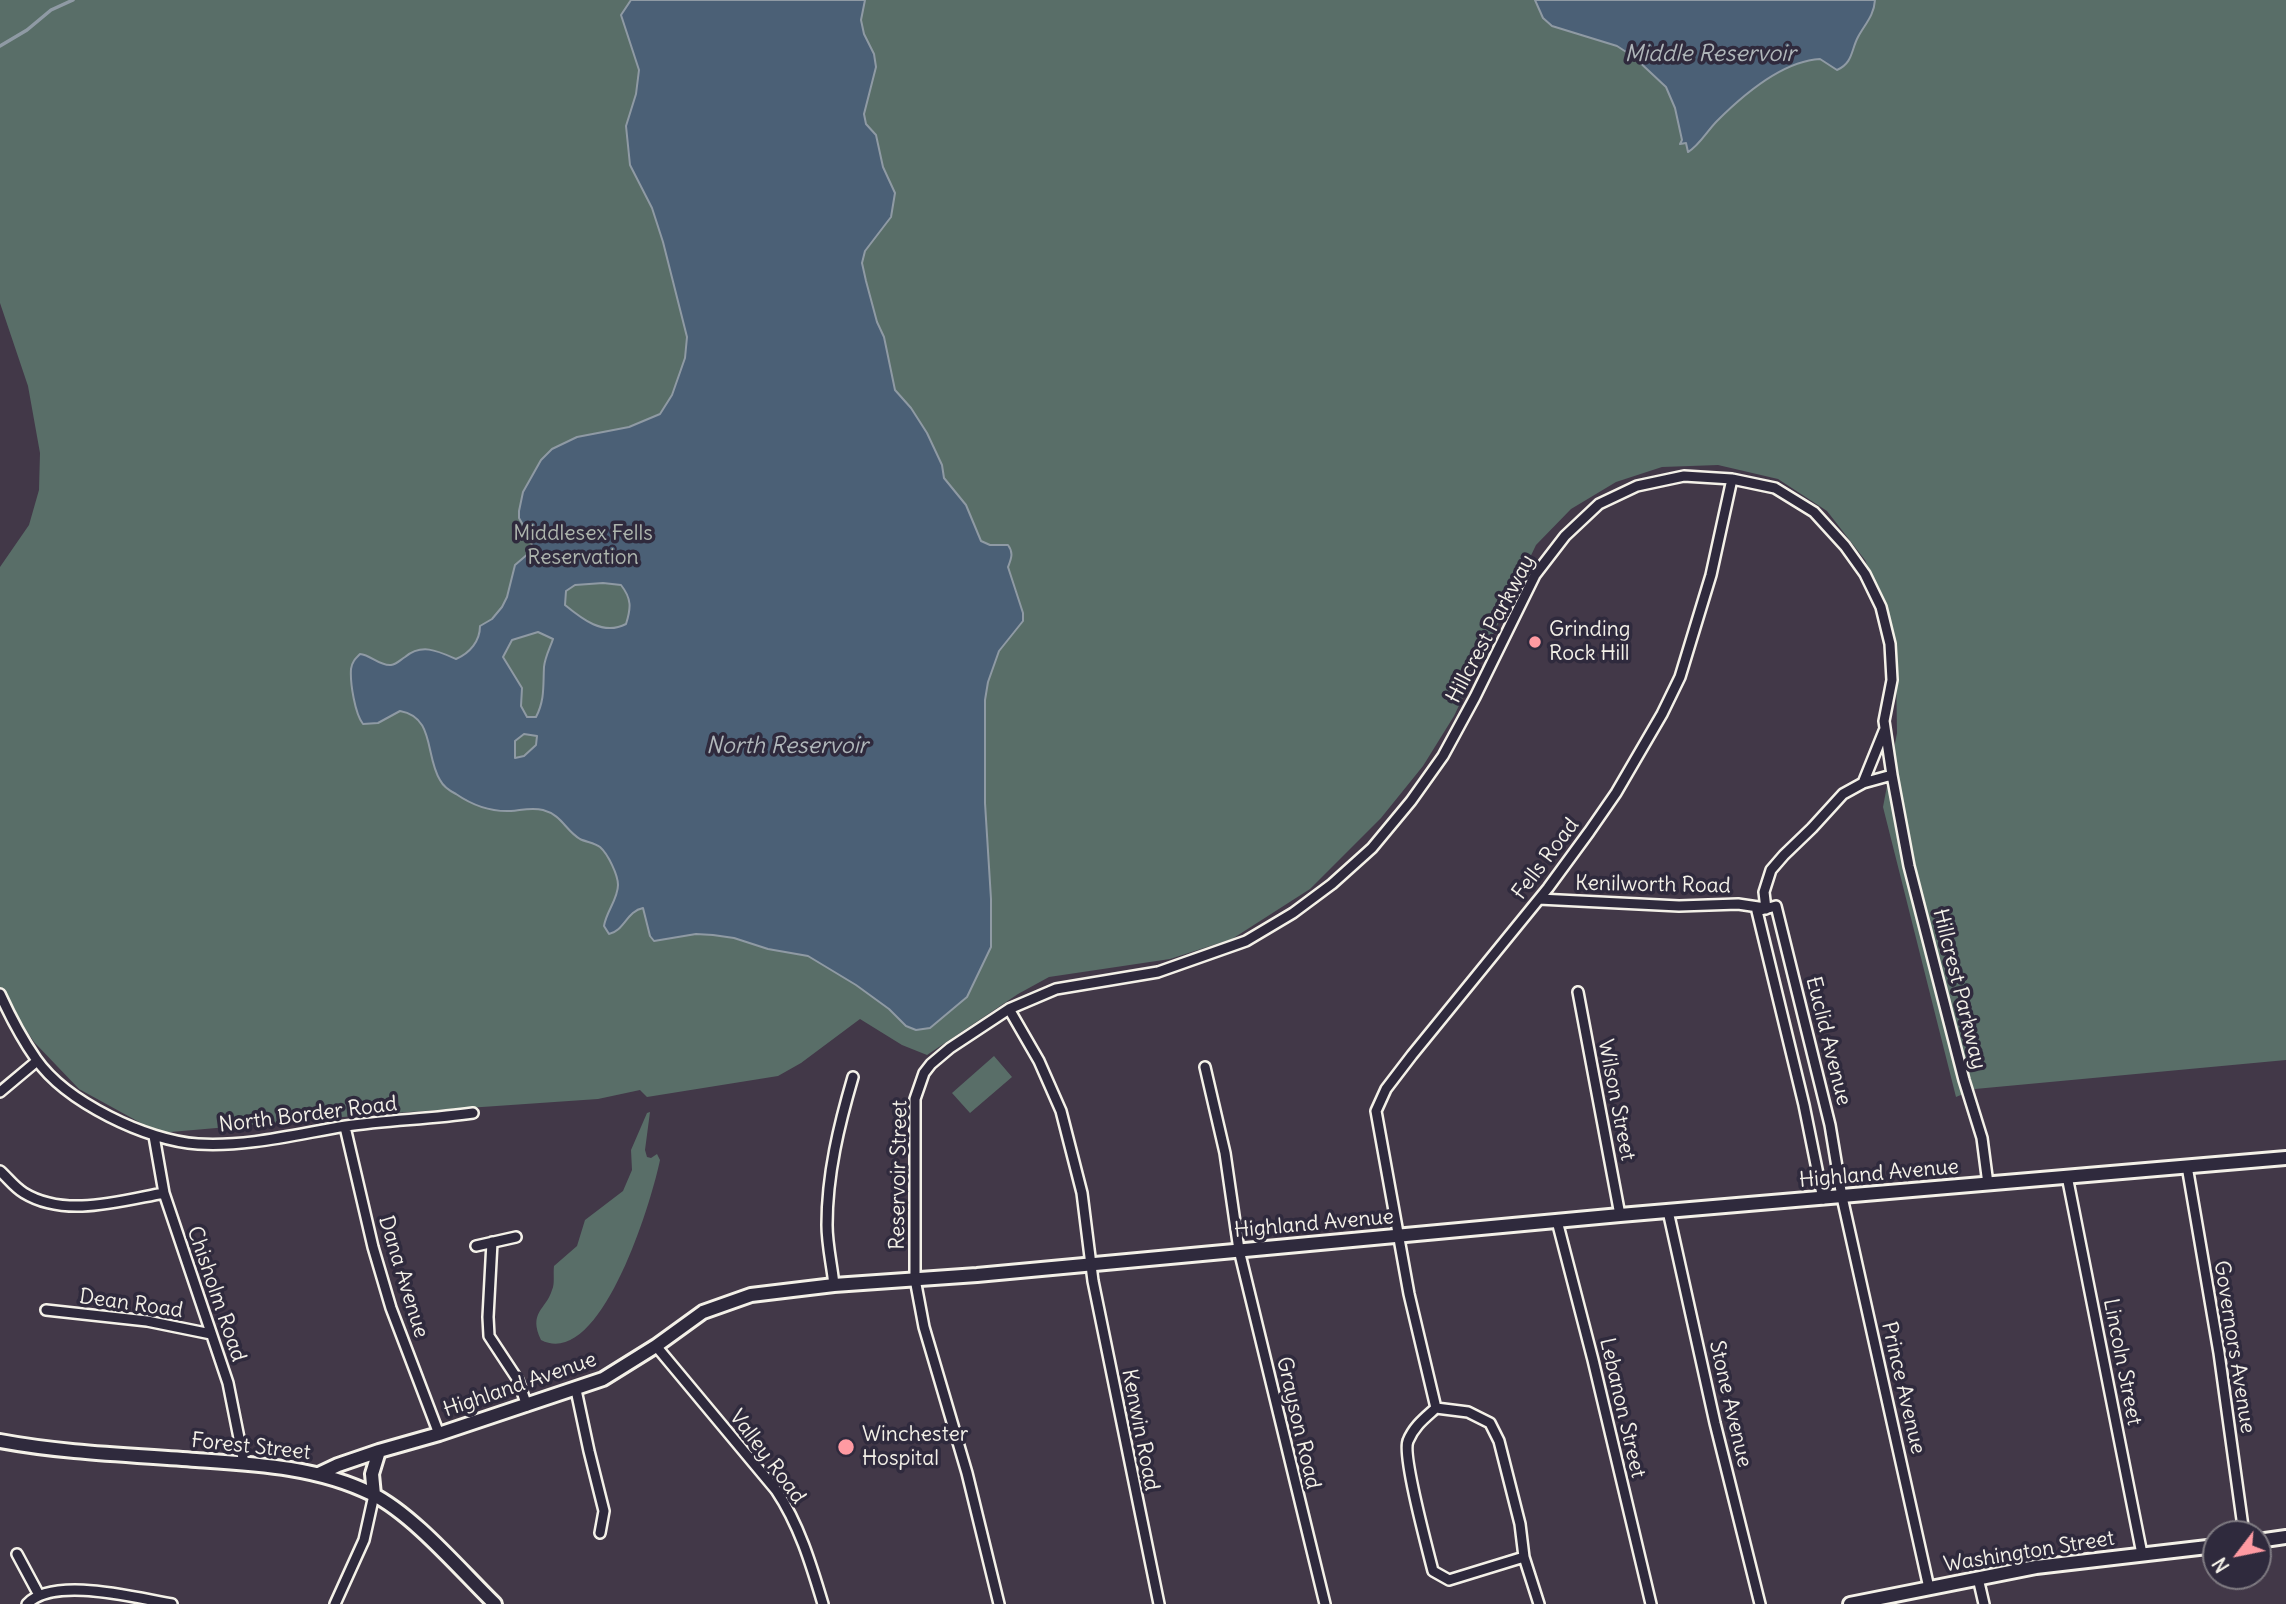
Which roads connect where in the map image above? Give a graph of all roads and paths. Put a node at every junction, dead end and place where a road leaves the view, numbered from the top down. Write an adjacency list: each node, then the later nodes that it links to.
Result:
1 (1732, 480): 2 (street, Hillcrest Parkway); 5 (street, Fells Road); 9 (street, Hillcrest Parkway)
2 (1885, 730): 3 (street, Hillcrest Parkway); 4 (street)
3 (1892, 775): 4 (street, Euclid Avenue); 22 (street, Hillcrest Parkway)
4 (1863, 782): 6 (street, Euclid Avenue)
5 (1539, 899): 6 (street, Kenilworth Road); 29 (street, Fells Road)
6 (1766, 909): 24 (street, Euclid Avenue); 25 (street, Euclid Avenue)
7 (1578, 992): 27 (street, Wilson Street)
8 (0, 994): 10 (street, North Border Road)
9 (1009, 1009): 12 (street, Hillcrest Parkway); 34 (street, Kenwin Road)
10 (37, 1061): 14 (street); 17 (street, North Border Road)
11 (1205, 1067): 33 (street, Grayson Road)
12 (923, 1073): 35 (street, Reservoir Street)
13 (853, 1076): 36 (street)
14 (0, 1092)
15 (473, 1113): 16 (street, North Border Road)
16 (345, 1127): 17 (street, North Border Road); 43 (street, Dana Avenue)
17 (154, 1136): 23 (street, Chisholm Road)
18 (2286, 1158): 19 (main road, Highland Avenue)
19 (2187, 1166): 21 (main road, Highland Avenue); 49 (street, Governors Avenue)
20 (0, 1171): 23 (street)
21 (2067, 1176): 22 (main road, Highland Avenue); 53 (street, Lincoln Street)
22 (1988, 1184): 24 (main road, Highland Avenue)
23 (164, 1193): 38 (street, Chisholm Road)
24 (1842, 1196): 25 (main road, Highland Avenue); 56 (street, Prince Avenue)
25 (1823, 1199): 26 (main road, Highland Avenue)
26 (1668, 1211): 27 (main road, Highland Avenue); 69 (street, Stone Avenue)
27 (1620, 1215): 28 (main road, Highland Avenue)
28 (1557, 1221): 29 (main road, Highland Avenue); 68 (street, Lebanon Street)
29 (1399, 1236): 33 (main road, Highland Avenue); 42 (street, Fells Road)
30 (516, 1237): 31 (street)
31 (492, 1242): 32 (street); 41 (street)
32 (476, 1245)
33 (1239, 1250): 34 (main road, Highland Avenue); 66 (street, Grayson Road)
34 (1091, 1263): 35 (main road, Highland Avenue); 65 (street, Kenwin Road)
35 (915, 1279): 36 (main road, Highland Avenue); 64 (street, Reservoir Street)
36 (834, 1285): 39 (main road, Highland Avenue)
37 (46, 1310): 38 (street, Dean Road)
38 (211, 1334): 46 (street, Chisholm Road)
39 (656, 1346): 40 (main road, Highland Avenue); 63 (street, Valley Road)
40 (576, 1390): 41 (main road, Highland Avenue); 50 (street)
41 (527, 1406): 43 (main road, Highland Avenue)
42 (1436, 1408): 54 (street); 54 (street)
43 (439, 1434): 45 (main road, Highland Avenue)
44 (0, 1441): 46 (main road, Forest Street)
45 (379, 1451): 47 (main road, Highland Avenue); 48 (main road)
46 (244, 1463): 47 (main road, Forest Street)
47 (319, 1474): 48 (main road, Forest Street)
48 (374, 1495): 61 (street); 62 (main road, Forest Street)
49 (2242, 1520)
50 (600, 1533)
51 (2202, 1548): 53 (main road, Washington Street)
52 (17, 1554): 57 (street)
53 (2142, 1554): 55 (main road, Washington Street)
54 (1524, 1557): 67 (street)
55 (1978, 1578): 56 (main road, Washington Street); 71 (street)
56 (1928, 1588): 58 (main road, Washington Street)
57 (39, 1595): 59 (street); 60 (street)
58 (1886, 1600): 70 (main road, Washington Street)
59 (27, 1604)
60 (172, 1604)
61 (335, 1604)
62 (495, 1604)
63 (823, 1604)
64 (999, 1604)
65 (1159, 1604)
66 (1325, 1604)
67 (1539, 1604)
68 (1651, 1604)
69 (1760, 1604)
70 (1850, 1604)
71 (1984, 1604)

